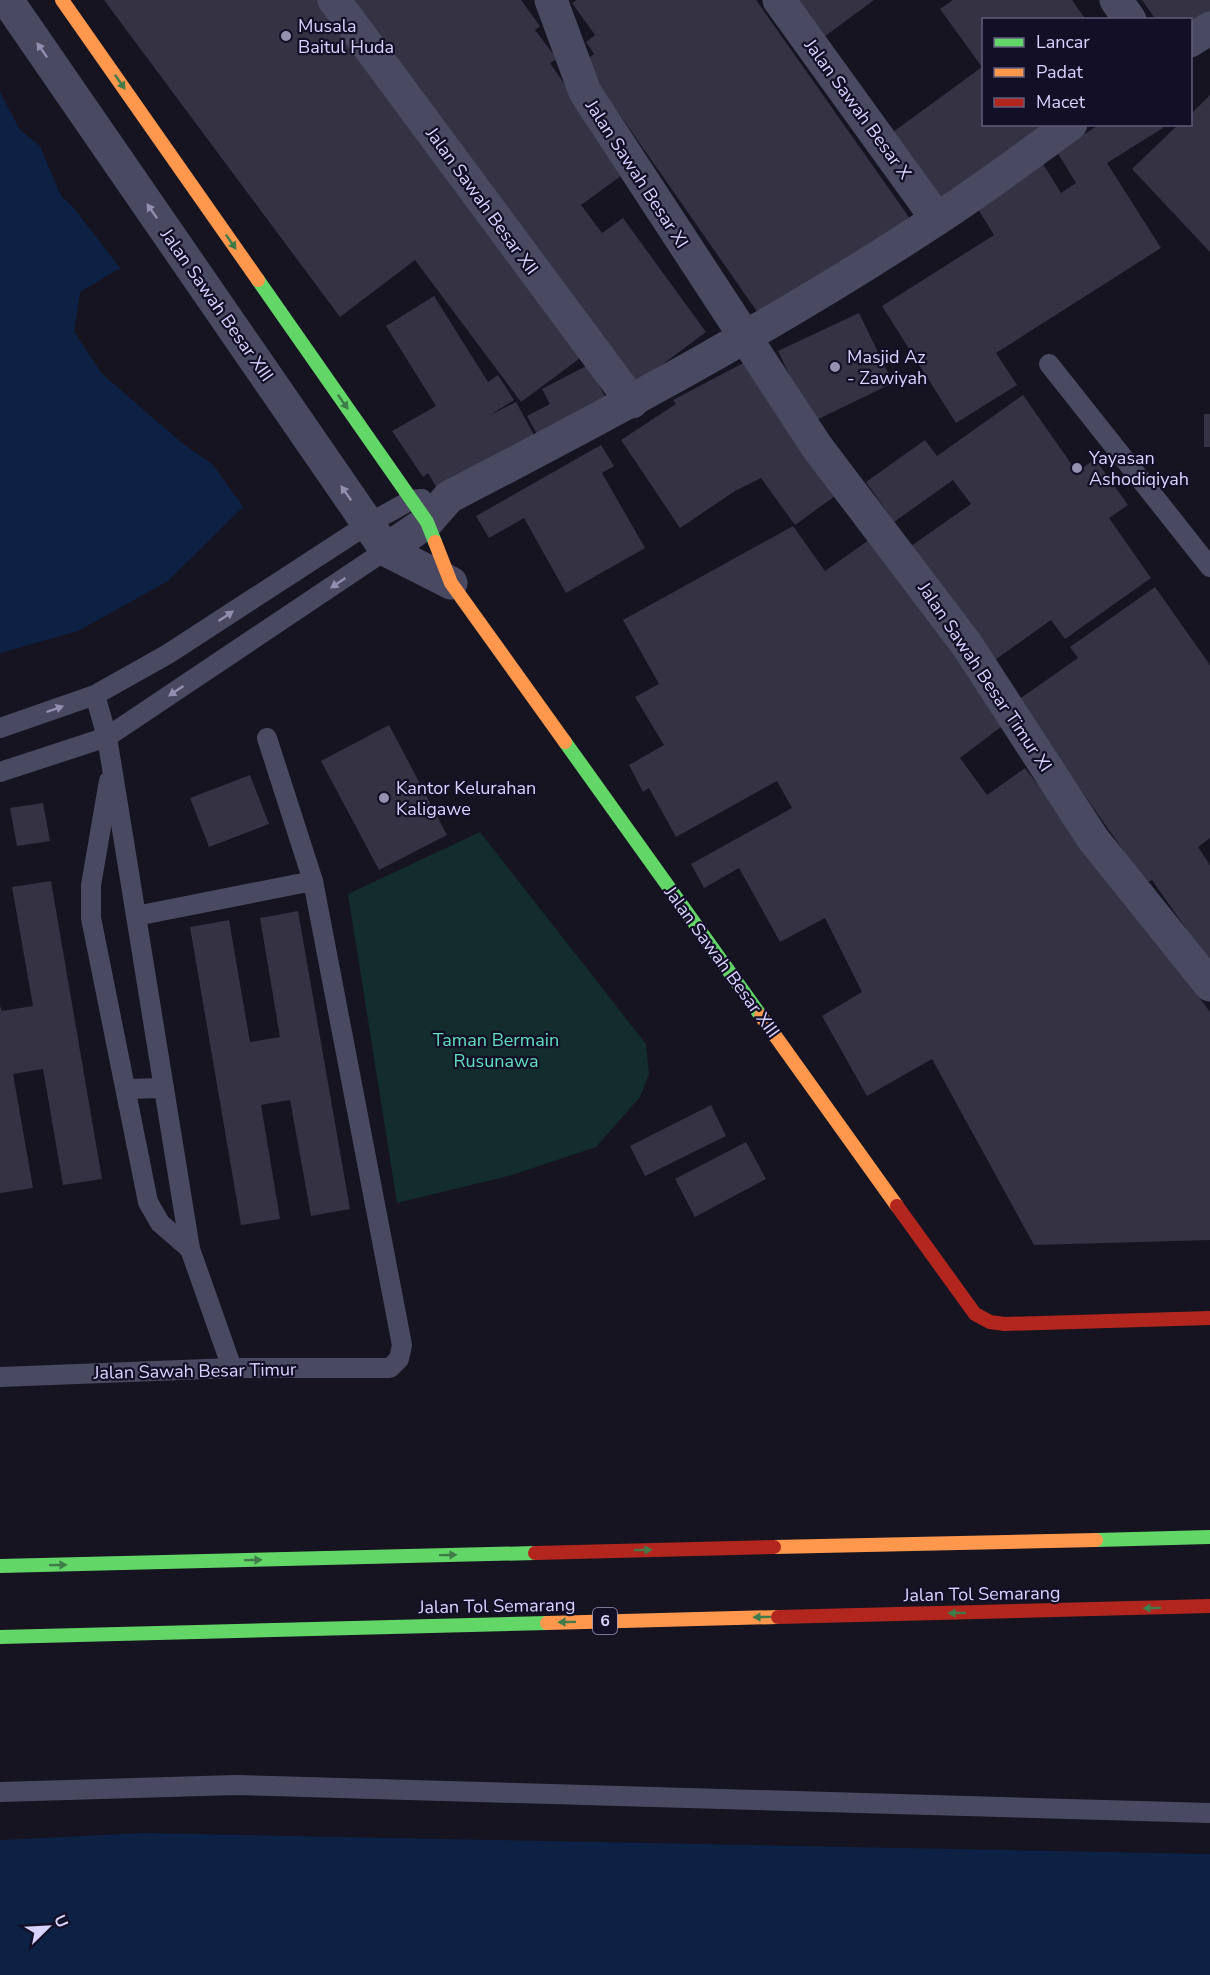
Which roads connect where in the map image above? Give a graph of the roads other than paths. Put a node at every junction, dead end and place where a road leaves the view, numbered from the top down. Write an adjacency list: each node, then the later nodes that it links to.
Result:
1 (8, 0): 16 (street, Jalan Sawah Besar XIII, one-way to 1)
2 (62, 0): 15 (main road, Jalan Sawah Besar XIII, one-way to 15)
3 (334, 0): 14 (street, Jalan Sawah Besar XII)
4 (551, 0): 12 (street, Jalan Sawah Besar XI)
5 (779, 0): 11 (street, Jalan Sawah Besar X)
6 (1116, 0): 7 (street)
7 (1129, 18)
8 (1210, 28): 9 (street)
9 (1192, 40)
10 (1068, 126): 11 (street)
11 (937, 219): 12 (street)
12 (745, 336): 14 (street); 28 (street, Jalan Sawah Besar Timur XI)
13 (1049, 364): 18 (lane)
14 (632, 402): 15 (street)
15 (419, 511): 16 (lane); 17 (street); 19 (main road, Jalan Sawah Besar XIII)
16 (368, 524): 17 (street, Jalan Sawah Besar XIII); 20 (lane, one-way to 16)
17 (386, 550): 19 (street, Jalan Sawah Besar XIII); 22 (lane, one-way to 22)
18 (1210, 567)
19 (451, 583): 32 (main road, Jalan Sawah Besar XIII)
20 (95, 695): 21 (lane, one-way to 20); 22 (lane)
21 (0, 728)
22 (107, 736): 24 (lane); 25 (lane)
23 (267, 738): 26 (lane)
24 (112, 766): 27 (lane); 30 (lane)
25 (0, 772)
26 (314, 881): 27 (lane); 33 (lane, Jalan Sawah Besar Timur)
27 (136, 916): 29 (lane)
28 (1210, 985)
29 (164, 1088): 30 (lane); 31 (lane)
30 (127, 1089): 31 (lane)
31 (190, 1249): 33 (lane)
32 (1210, 1318)
33 (232, 1368): 34 (lane, Jalan Sawah Besar Timur)
34 (0, 1377)
35 (1210, 1536): 36 (main road, one-way to 35)
36 (0, 1566)
37 (1210, 1606): 38 (main road, Jalan Tol Semarang / 6, one-way to 38)
38 (0, 1637)
39 (0, 1792): 40 (lane)
40 (1210, 1813)

